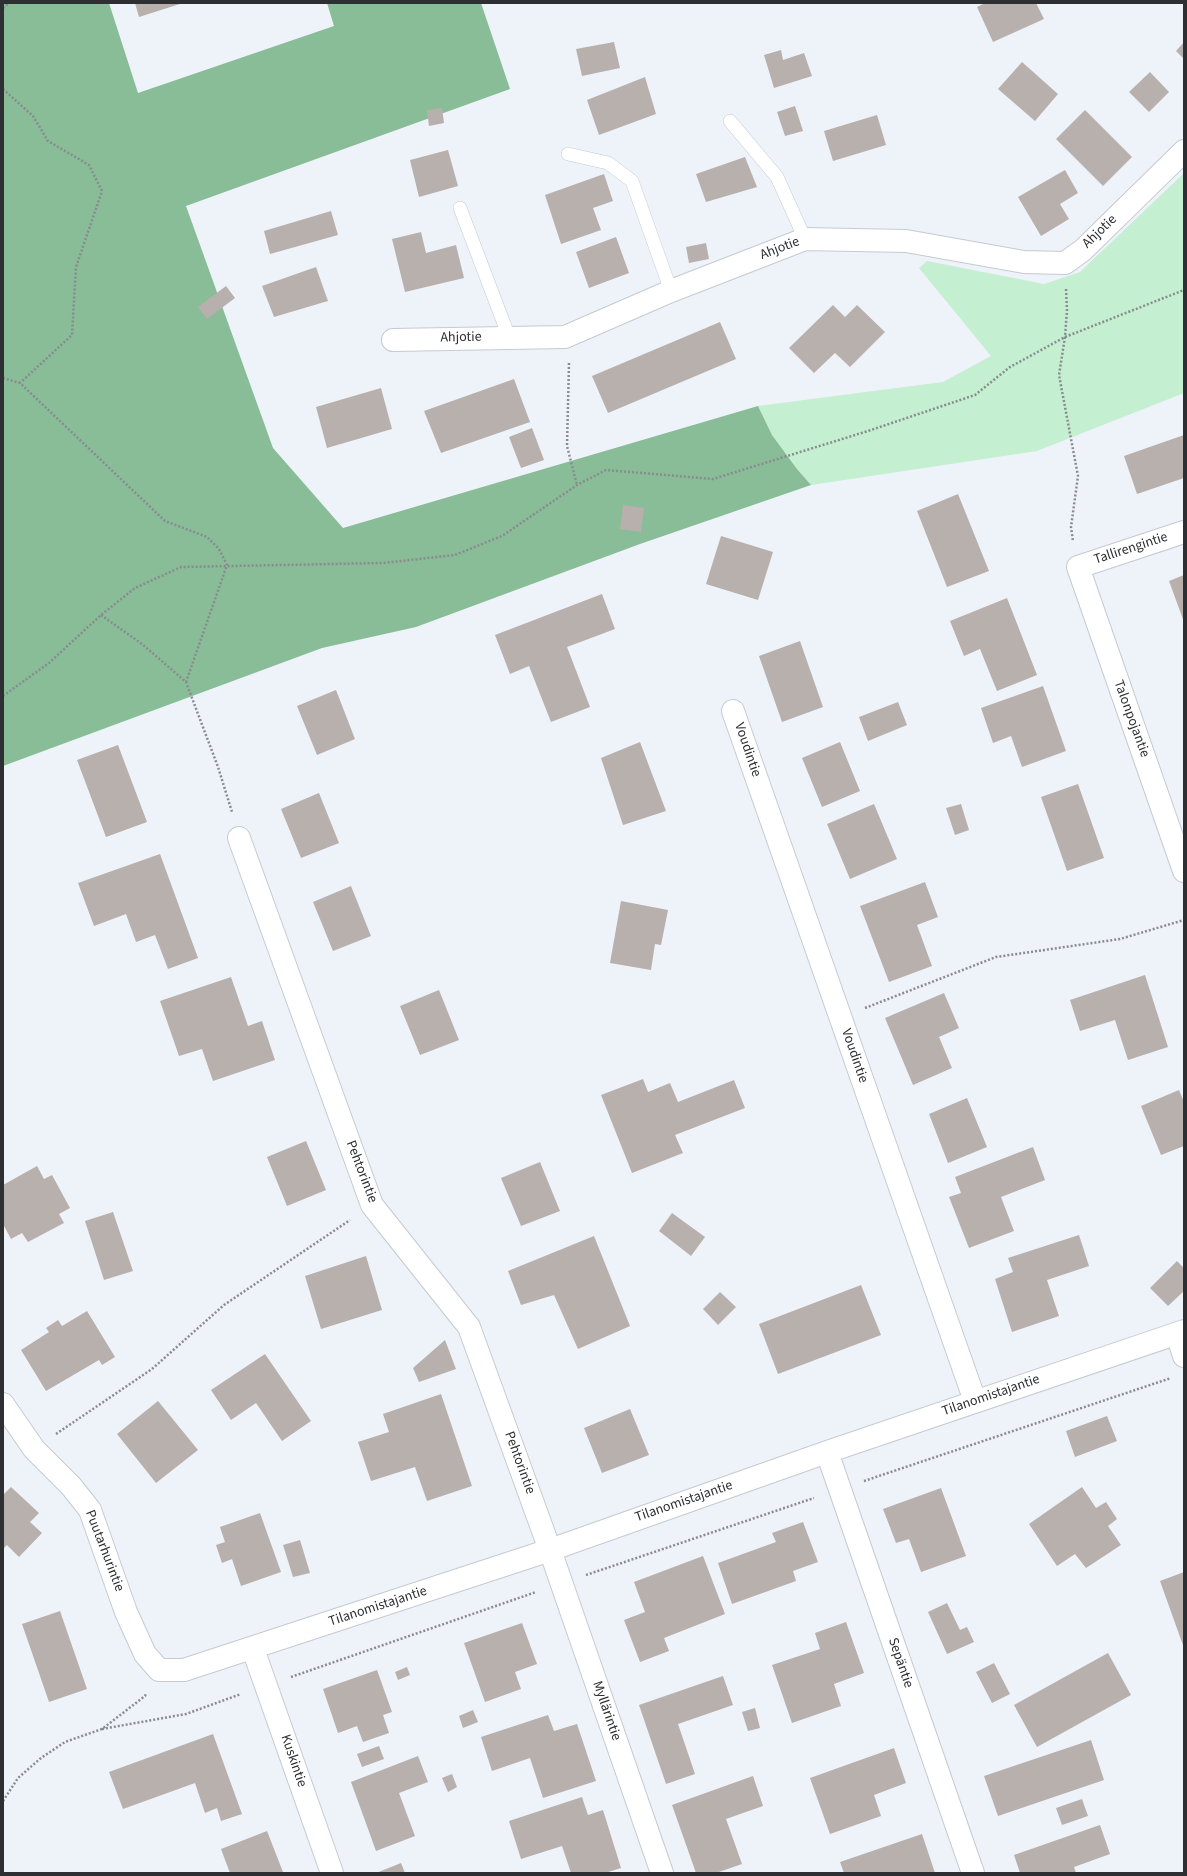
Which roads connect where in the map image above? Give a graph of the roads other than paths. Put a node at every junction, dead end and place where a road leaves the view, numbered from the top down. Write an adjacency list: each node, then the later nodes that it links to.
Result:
1 (730, 121): 5 (lane)
2 (1184, 151): 5 (street, Ahjotie)
3 (568, 154): 6 (lane)
4 (460, 208): 7 (lane)
5 (805, 239): 6 (street, Ahjotie)
6 (671, 291): 7 (street, Ahjotie)
7 (509, 337): 8 (street, Ahjotie)
8 (393, 340)
9 (1184, 532): 10 (street, Tallirengintie)
10 (1078, 567): 13 (street, Talonpojantie)
11 (733, 711): 17 (street, Voudintie)
12 (240, 838): 20 (street, Pehtorintie)
13 (1179, 838): 14 (street, Talonpojantie)
14 (1184, 871)
15 (1180, 1332): 16 (street); 17 (street, Tilanomistajantie)
16 (1184, 1356)
17 (975, 1401): 19 (street, Tilanomistajantie)
18 (3, 1404): 22 (street, Puutarhurintie)
19 (827, 1452): 20 (street, Tilanomistajantie); 25 (street, Sepäntie)
20 (550, 1550): 21 (street, Tilanomistajantie); 24 (street, Myllärintie)
21 (253, 1649): 22 (street, Tilanomistajantie); 23 (street, Kuskintie)
22 (184, 1670)
23 (332, 1873)
24 (662, 1873)
25 (973, 1873)

